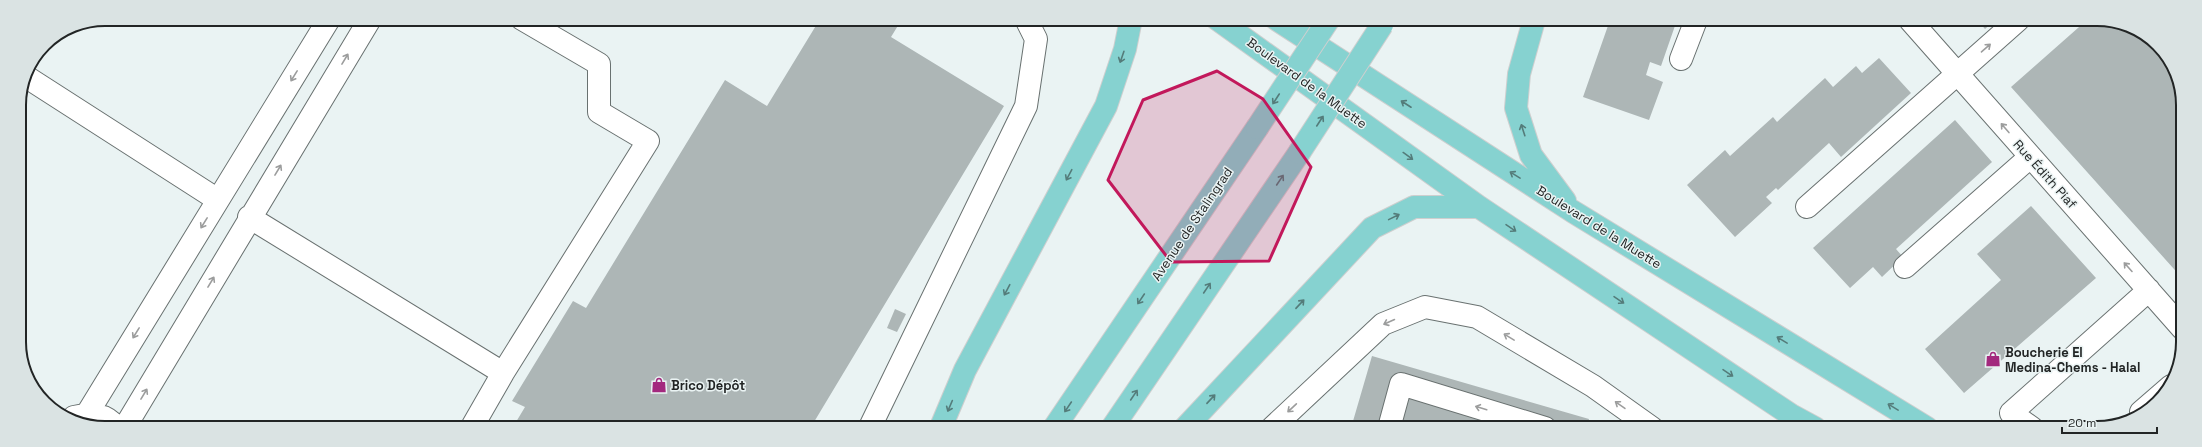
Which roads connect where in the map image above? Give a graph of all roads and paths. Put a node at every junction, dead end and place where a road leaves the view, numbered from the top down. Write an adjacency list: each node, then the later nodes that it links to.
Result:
1 (325, 26): 18 (street, one-way to 18)
2 (366, 26): 22 (street, one-way to 2)
3 (534, 26): 26 (street)
4 (1030, 26): 31 (street)
5 (1130, 26): 32 (main road, one-way to 32)
6 (1227, 26): 19 (main road, Boulevard de la Muette, one-way to 19)
7 (1287, 26): 21 (main road, Boulevard de la Muette, one-way to 7)
8 (1325, 26): 33 (main road, Avenue de Stalingrad, one-way to 33, bridge)
9 (1381, 26): 34 (main road, one-way to 9, bridge)
10 (1532, 26): 21 (main road, one-way to 10)
11 (1694, 26): 14 (street)
12 (1915, 26): 15 (street, Rue Édith Piaf)
13 (2011, 26): 15 (street, one-way to 13)
14 (1681, 59)
15 (1957, 74): 17 (street, Rue Édith Piaf, one-way to 15); 20 (street)
16 (30, 79): 18 (street)
17 (2030, 157): 23 (street); 24 (street, Rue Édith Piaf, one-way to 17)
18 (218, 200): 27 (street, one-way to 27)
19 (1479, 206): 35 (main road, one-way to 19); 40 (main road, Boulevard de la Muette, one-way to 40)
20 (1807, 207)
21 (1572, 210): 41 (main road, Boulevard de la Muette, one-way to 21)
22 (249, 217): 26 (street); 29 (street, one-way to 22)
23 (1905, 267)
24 (2149, 290): 25 (street, Rue Édith Piaf); 42 (street)
25 (2176, 321)
26 (503, 372): 30 (street)
27 (80, 416): 28 (street)
28 (109, 421)
29 (129, 421)
30 (475, 421)
31 (873, 421)
32 (944, 421)
33 (1059, 421)
34 (1117, 421)
35 (1192, 421)
36 (1279, 421): 39 (street, one-way to 36)
37 (1391, 421): 38 (street, one-way to 37)
38 (1522, 421)
39 (1642, 421)
40 (1799, 421)
41 (1916, 421)
42 (2022, 421)

